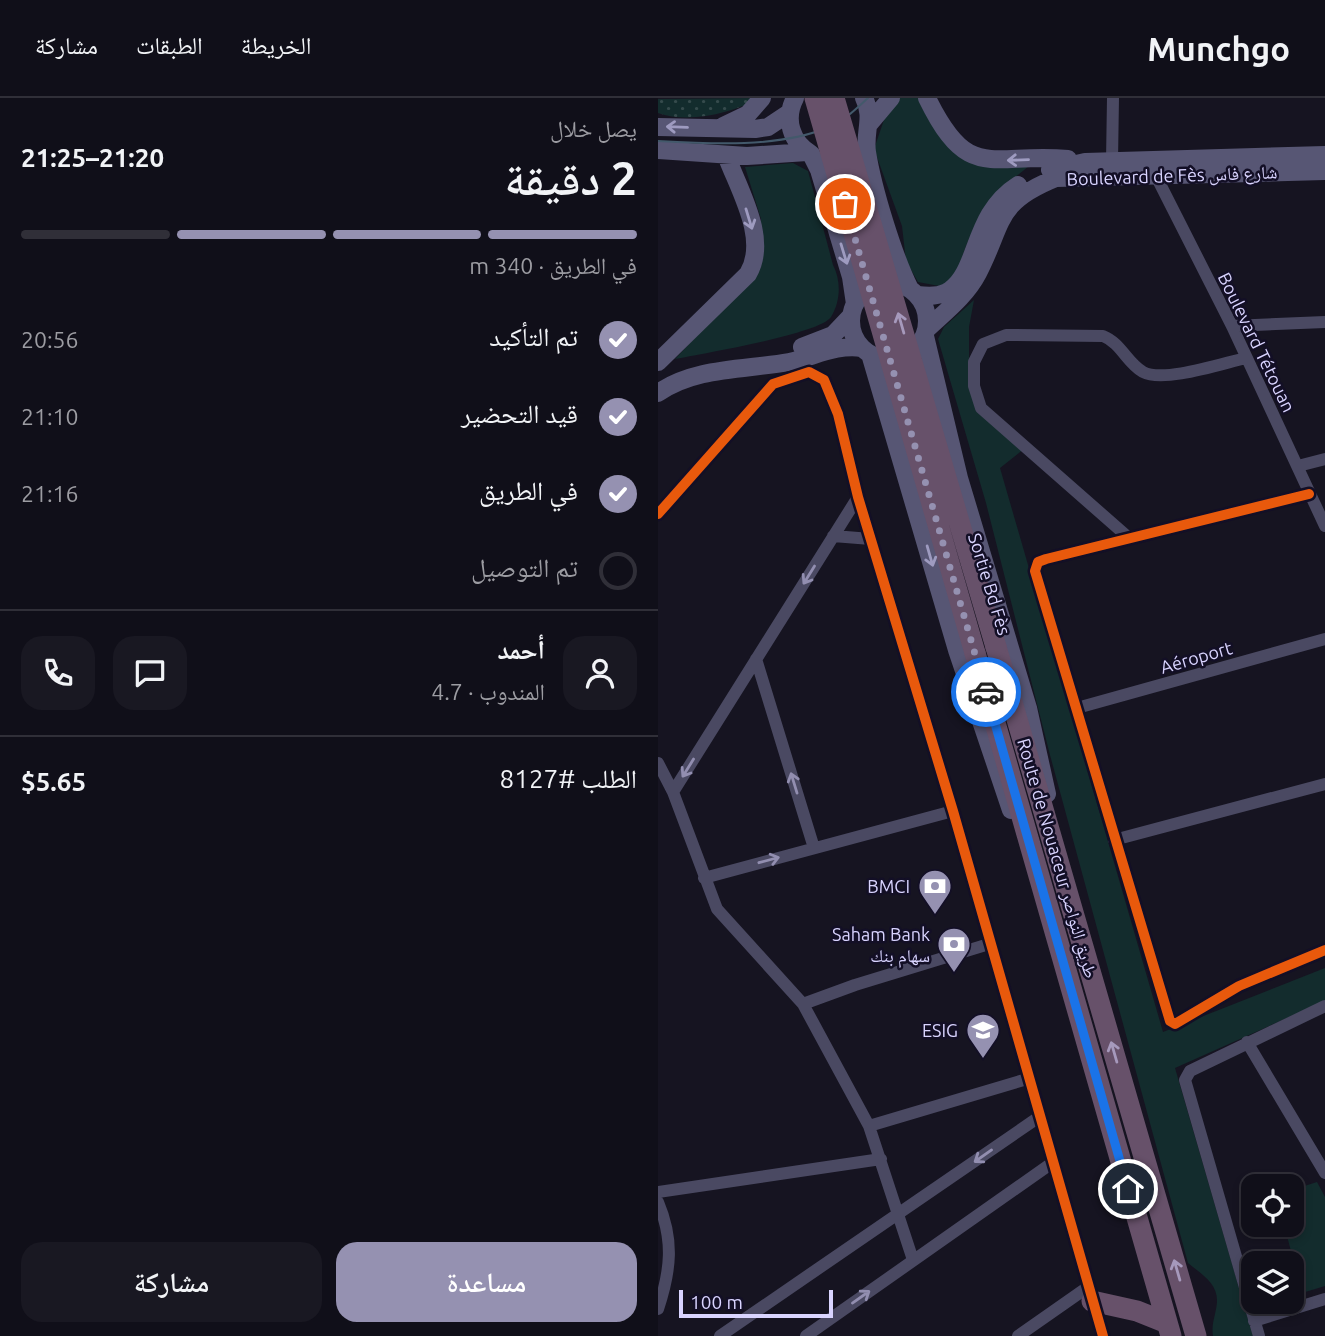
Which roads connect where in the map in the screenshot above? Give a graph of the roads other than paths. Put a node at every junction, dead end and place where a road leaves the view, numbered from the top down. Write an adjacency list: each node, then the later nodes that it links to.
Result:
1 (762, 98): 10 (main road)
2 (815, 98): 48 (highway, Route de Nouaceur طريق النواصر, bridge)
3 (834, 98): 46 (highway, Route de Nouaceur طريق النواصر, one-way to 3, bridge)
4 (864, 98): 11 (main road)
5 (891, 98): 11 (main road)
6 (926, 98): 17 (main road, one-way to 6)
7 (1113, 98): 16 (street)
8 (793, 102): 10 (main road); 13 (main road)
9 (658, 127): 10 (main road, one-way to 9)
10 (713, 129)
11 (868, 130): 13 (main road); 20 (main road)
12 (658, 150): 14 (main road)
13 (809, 153): 14 (main road); 21 (main road, one-way to 21)
14 (726, 155): 27 (main road, one-way to 27)
15 (1325, 155): 16 (main road, Boulevard de Fès شارع فاس)
16 (1112, 161): 17 (main road, Boulevard de Fès شارع فاس)
17 (1086, 162): 20 (main road, Boulevard de Fès شارع فاس)
18 (1325, 171): 19 (main road, Boulevard de Fès شارع فاس)
19 (1154, 174): 23 (street, Boulevard Tétouan); 24 (main road, Boulevard de Fès شارع فاس)
20 (914, 292): 21 (main road); 24 (main road)
21 (853, 310): 25 (main road); 28 (main road)
22 (1325, 322): 23 (street)
23 (1232, 326): 26 (street, Boulevard Tétouan)
24 (926, 332): 25 (main road); 46 (main road, Sortie Bd Fès)
25 (866, 351): 29 (main road); 48 (main road, one-way to 48)
26 (1246, 358): 31 (street, Boulevard Tétouan); 37 (street)
27 (658, 362)
28 (658, 380)
29 (658, 393)
30 (1325, 458): 31 (street)
31 (1298, 466): 32 (street, Boulevard Tétouan)
32 (1309, 494): 35 (street, Boulevard Tétouan); 37 (street)
33 (858, 496): 34 (street); 36 (street); 38 (street)
34 (658, 513)
35 (1325, 526)
36 (833, 536): 38 (street); 40 (street, one-way to 40)
37 (1129, 538): 41 (street)
38 (871, 539): 45 (street)
39 (1325, 639): 41 (street, Aéroport)
40 (756, 659): 44 (street, one-way to 44); 49 (street, one-way to 40)
41 (1077, 708): 47 (street)
42 (658, 762): 44 (street)
43 (1325, 784): 47 (street)
44 (673, 792): 50 (street)
45 (953, 811): 49 (street); 51 (street)
46 (1051, 832): 77 (highway, Route de Nouaceur طريق النواصر, one-way to 46)
47 (1114, 840): 52 (street)
48 (1029, 844): 67 (highway, Route de Nouaceur طريق النواصر)
49 (814, 848): 50 (street, one-way to 49)
50 (704, 878): 53 (street)
51 (989, 944): 53 (street); 56 (street)
52 (1325, 950)
53 (803, 1004): 58 (street)
54 (1325, 1006): 55 (street)
55 (1247, 1042): 61 (street); 71 (street)
56 (1027, 1079): 57 (street); 58 (street)
57 (1039, 1117): 60 (street); 64 (street, one-way to 64)
58 (869, 1126): 59 (street)
59 (881, 1159): 62 (street); 64 (street)
60 (1052, 1163): 66 (street); 68 (street)
61 (1325, 1173)
62 (658, 1192)
63 (658, 1202): 65 (street)
64 (899, 1215): 66 (street); 73 (street)
65 (664, 1250): 70 (street)
66 (912, 1260): 74 (street, one-way to 66)
67 (1156, 1286): 68 (highway); 72 (highway, Route de Nouaceur طريق النواصر)
68 (1085, 1294): 72 (highway); 75 (street); 76 (street)
69 (1325, 1299): 71 (street)
70 (658, 1309)
71 (1254, 1321): 78 (street)
72 (1169, 1330)
73 (720, 1336)
74 (806, 1336)
75 (1018, 1336)
76 (1102, 1336)
77 (1196, 1336)
78 (1259, 1336)

